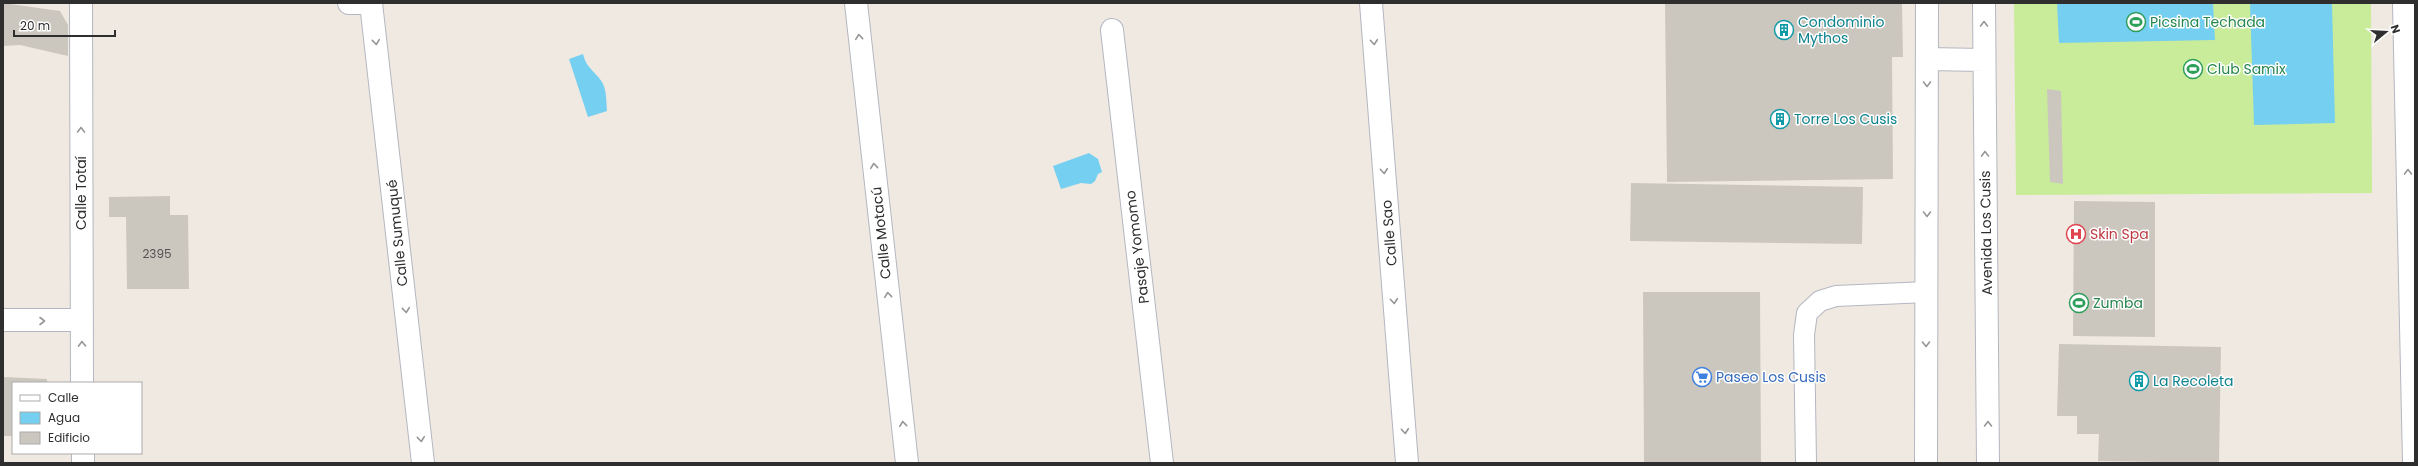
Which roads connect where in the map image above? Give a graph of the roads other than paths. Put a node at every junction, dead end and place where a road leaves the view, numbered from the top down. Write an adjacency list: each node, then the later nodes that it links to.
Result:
1 (81, 3): 14 (street, Calle Totaí, one-way to 1)
2 (349, 3): 3 (street)
3 (371, 3): 16 (street, Calle Sumuqué, one-way to 16)
4 (856, 3): 17 (street, Calle Motacú, one-way to 4)
5 (1371, 3): 19 (street, Calle Sao, one-way to 19)
6 (1927, 3): 10 (street)
7 (1984, 3): 11 (street, Avenida Los Cusis, one-way to 7)
8 (2404, 3): 23 (street, one-way to 8)
9 (1112, 30): 18 (street, Pasaje Yomomo)
10 (1927, 59): 11 (street); 12 (street, one-way to 12)
11 (1984, 60): 22 (street, Avenida Los Cusis, one-way to 11)
12 (1927, 292): 20 (lane); 21 (street, one-way to 21)
13 (3, 320): 14 (street, one-way to 14)
14 (81, 320): 15 (street, Calle Totaí, one-way to 14)
15 (82, 382)
16 (424, 463)
17 (907, 463)
18 (1162, 463)
19 (1407, 463)
20 (1806, 463)
21 (1926, 463)
22 (1988, 463)
23 (2414, 463)

